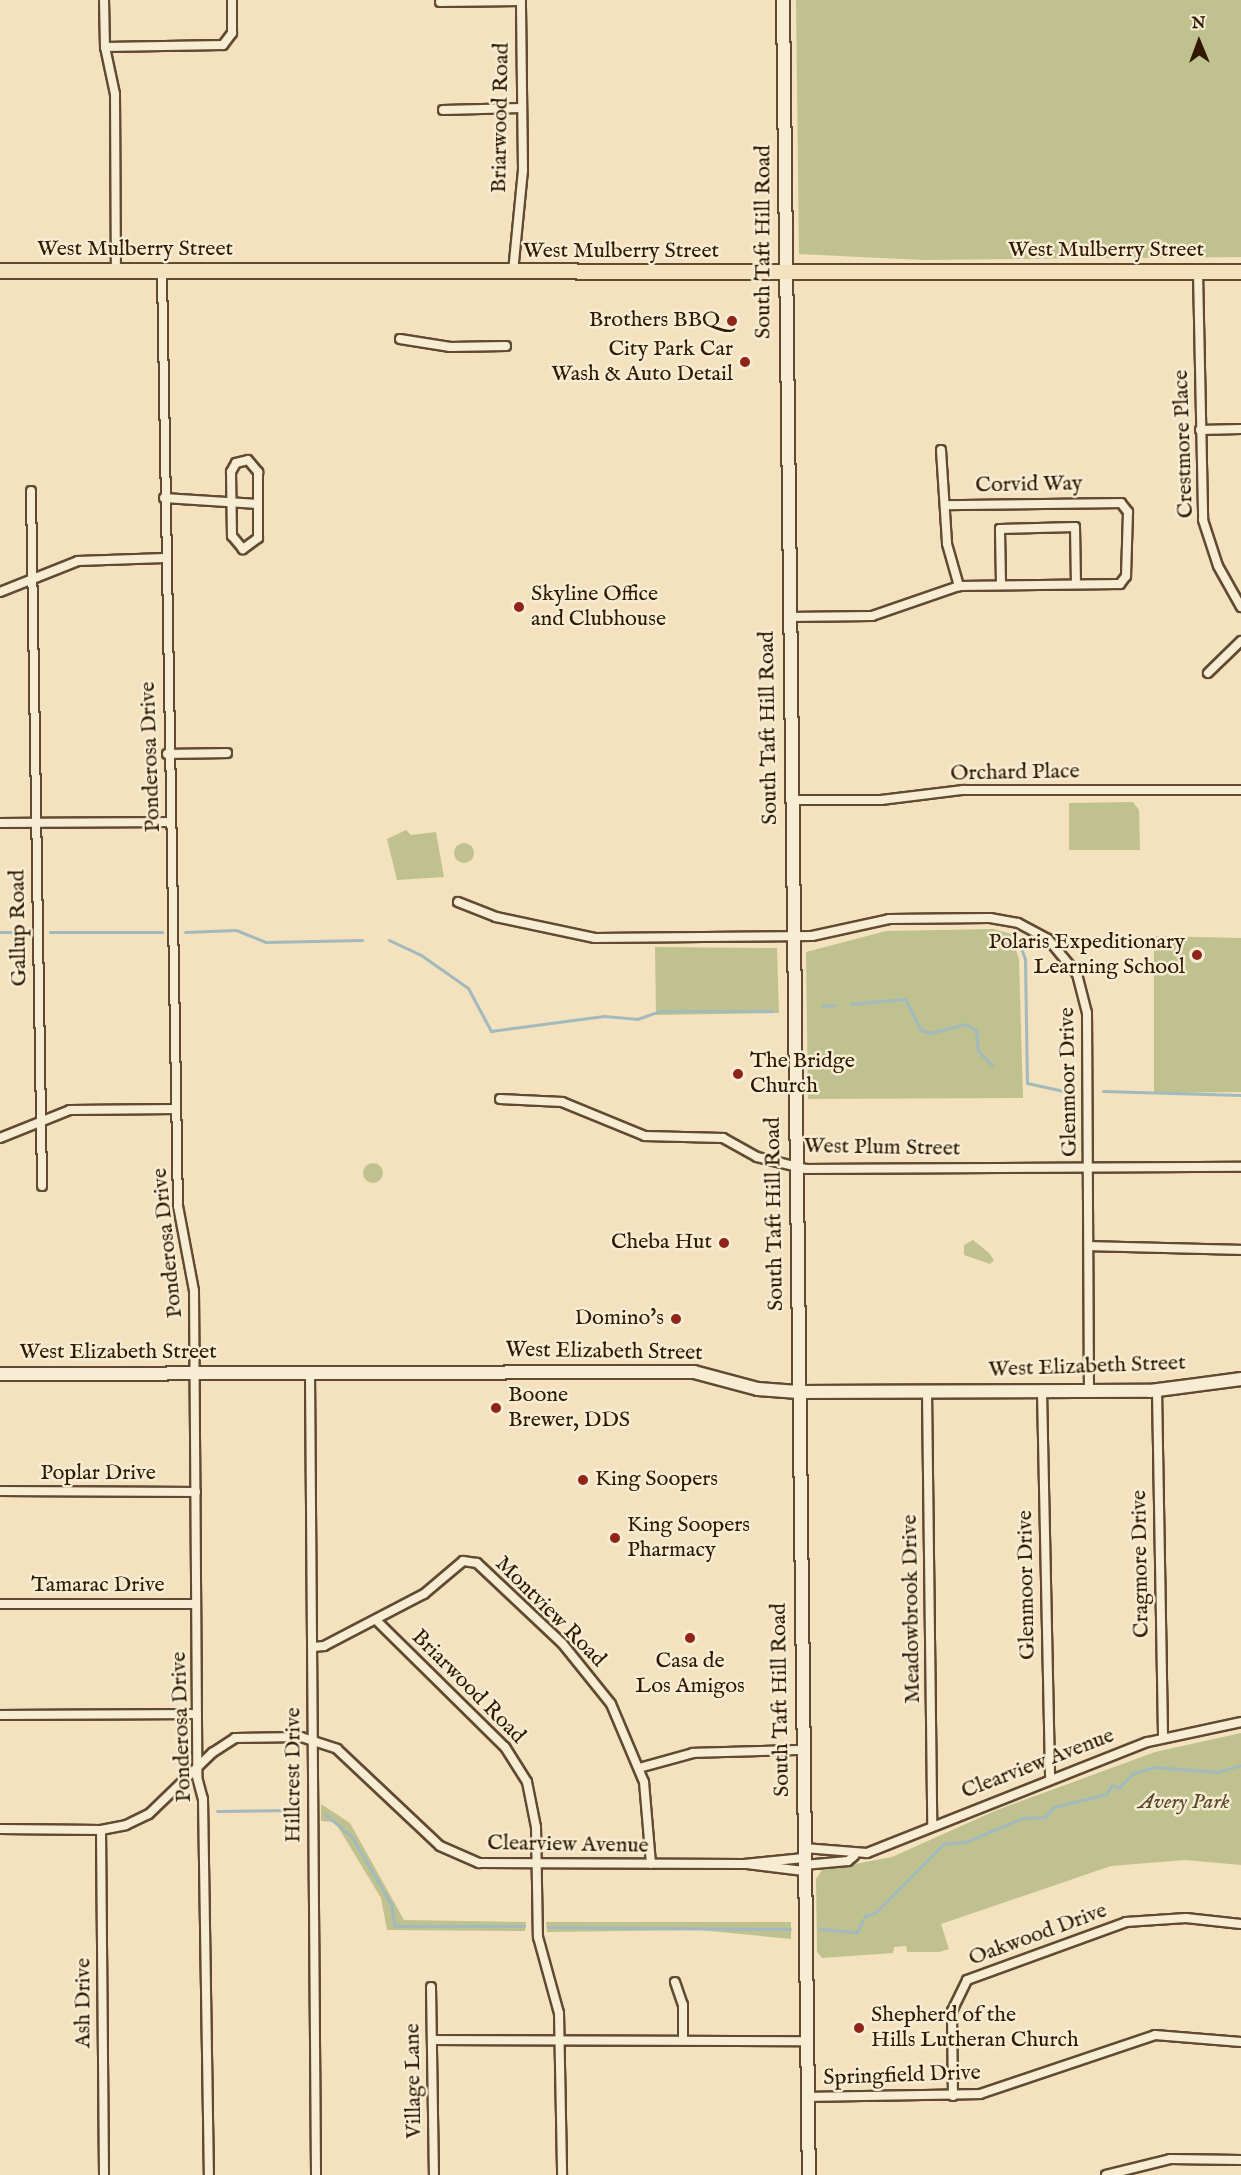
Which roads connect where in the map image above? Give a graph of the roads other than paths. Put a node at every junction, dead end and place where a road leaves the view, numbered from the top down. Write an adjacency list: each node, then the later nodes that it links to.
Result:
1 (104, 0): 6 (street)
2 (232, 0): 6 (street)
3 (783, 0): 15 (main road, South Taft Hill Road)
4 (521, 1): 5 (street); 7 (street, Briarwood Road)
5 (441, 2)
6 (105, 48): 10 (street)
7 (522, 108): 8 (street); 12 (street, Briarwood Road)
8 (443, 110)
9 (0, 271): 10 (main road, West Mulberry Street)
10 (116, 271): 11 (main road, West Mulberry Street)
11 (162, 272): 12 (main road, West Mulberry Street); 22 (street, Ponderosa Drive)
12 (513, 272): 15 (main road, West Mulberry Street)
13 (1198, 272): 14 (main road, West Mulberry Street); 15 (main road, West Mulberry Street); 19 (street, Crestmore Place)
14 (1241, 272)
15 (784, 274): 33 (main road, South Taft Hill Road)
16 (400, 339): 17 (street)
17 (506, 346)
18 (1241, 429): 19 (street)
19 (1200, 430): 32 (street, Crestmore Place)
20 (941, 450): 25 (street)
21 (31, 490): 27 (street, Gallup Road)
22 (164, 498): 23 (street); 26 (street, Ponderosa Drive)
23 (231, 504): 24 (street); 24 (street); 24 (street)
24 (258, 504)
25 (946, 505): 29 (street, Corvid Way); 30 (street)
26 (165, 558): 27 (street); 37 (street, Ponderosa Drive)
27 (33, 579): 31 (street); 42 (street, Gallup Road)
28 (1001, 583): 29 (street); 29 (street); 30 (street)
29 (1076, 583)
30 (959, 586): 33 (street)
31 (0, 592)
32 (1241, 607)
33 (789, 617): 39 (main road, South Taft Hill Road)
34 (1241, 641): 35 (street)
35 (1208, 673)
36 (227, 753): 37 (street)
37 (167, 754): 40 (street, Ponderosa Drive)
38 (1241, 790): 39 (street, Orchard Place)
39 (791, 800): 44 (main road, South Taft Hill Road)
40 (169, 822): 42 (street); 46 (street, Ponderosa Drive)
41 (0, 823): 42 (street)
42 (36, 823): 47 (street, Gallup Road)
43 (458, 902): 44 (street)
44 (793, 936): 49 (main road, South Taft Hill Road); 51 (street, Glenmoor Drive)
45 (500, 1099): 49 (street, West Plum Street)
46 (176, 1109): 47 (street); 56 (street, Ponderosa Drive)
47 (40, 1123): 48 (street); 52 (street, Gallup Road)
48 (0, 1138)
49 (795, 1165): 51 (street, West Plum Street); 62 (main road, South Taft Hill Road)
50 (1241, 1167): 51 (street, West Plum Street)
51 (1088, 1168): 53 (street, Glenmoor Drive)
52 (42, 1186)
53 (1089, 1246): 54 (street); 61 (street, Glenmoor Drive)
54 (1241, 1250)
55 (0, 1374): 56 (main road, West Elizabeth Street)
56 (195, 1374): 57 (main road, West Elizabeth Street); 65 (street, Ponderosa Drive)
57 (310, 1374): 62 (main road, West Elizabeth Street); 69 (street, Hillcrest Drive)
58 (1241, 1379): 59 (main road, West Elizabeth Street)
59 (1157, 1390): 61 (main road, West Elizabeth Street); 74 (street, Cragmore Drive)
60 (1042, 1391): 61 (main road, West Elizabeth Street); 63 (main road, West Elizabeth Street); 78 (street, Glenmoor Drive)
61 (1089, 1391)
62 (798, 1392): 63 (main road, West Elizabeth Street); 75 (main road, South Taft Hill Road)
63 (927, 1392): 79 (street, Meadowbrook Drive)
64 (0, 1491): 65 (street, Poplar Drive)
65 (195, 1492): 67 (street, Ponderosa Drive)
66 (0, 1604): 67 (street, Tamarac Drive)
67 (196, 1604): 70 (street, Ponderosa Drive)
68 (376, 1620): 69 (street, Montview Road); 77 (street, Montview Road); 84 (street, Briarwood Road)
69 (313, 1647): 73 (street, Hillcrest Drive)
70 (197, 1714): 71 (street); 76 (street, Ponderosa Drive)
71 (0, 1715)
72 (1241, 1722): 74 (street, Clearview Avenue)
73 (311, 1738): 76 (street, Clearview Avenue); 84 (street, Clearview Avenue); 100 (street, Hillcrest Drive)
74 (1163, 1738): 78 (street, Clearview Avenue)
75 (802, 1750): 77 (street); 83 (main road, South Taft Hill Road)
76 (197, 1768): 81 (street, Clearview Avenue); 99 (street, Ponderosa Drive)
77 (639, 1768): 85 (street, Montview Road)
78 (1050, 1778): 79 (street, Clearview Avenue)
79 (932, 1826): 82 (street, Clearview Avenue)
80 (0, 1829): 81 (street, Clearview Avenue)
81 (101, 1830): 98 (street, Ash Drive)
82 (854, 1856): 83 (street, Clearview Avenue); 83 (street, Clearview Avenue)
83 (804, 1861): 86 (street, Clearview Avenue); 86 (street, Clearview Avenue); 93 (main road, South Taft Hill Road)
84 (538, 1864): 85 (street, Clearview Avenue); 92 (street, Briarwood Road)
85 (651, 1864): 86 (street, Clearview Avenue)
86 (744, 1864)
87 (1241, 1924): 95 (street, Oakwood Drive)
88 (675, 1982): 91 (street)
89 (431, 1987): 90 (street, Village Lane)
90 (432, 2040): 92 (street, Springfield Drive); 101 (street, Village Lane)
91 (683, 2040): 92 (street, Springfield Drive); 93 (street, Springfield Drive)
92 (560, 2041): 102 (street, Briarwood Road)
93 (807, 2041): 96 (main road, South Taft Hill Road)
94 (1241, 2042): 95 (street, Springfield Drive)
95 (953, 2096): 96 (street, Springfield Drive)
96 (807, 2097): 103 (main road, South Taft Hill Road)
97 (1241, 2160): 104 (street)
98 (104, 2175)
99 (208, 2175)
100 (316, 2175)
101 (434, 2175)
102 (562, 2175)
103 (809, 2175)
104 (1106, 2175)

